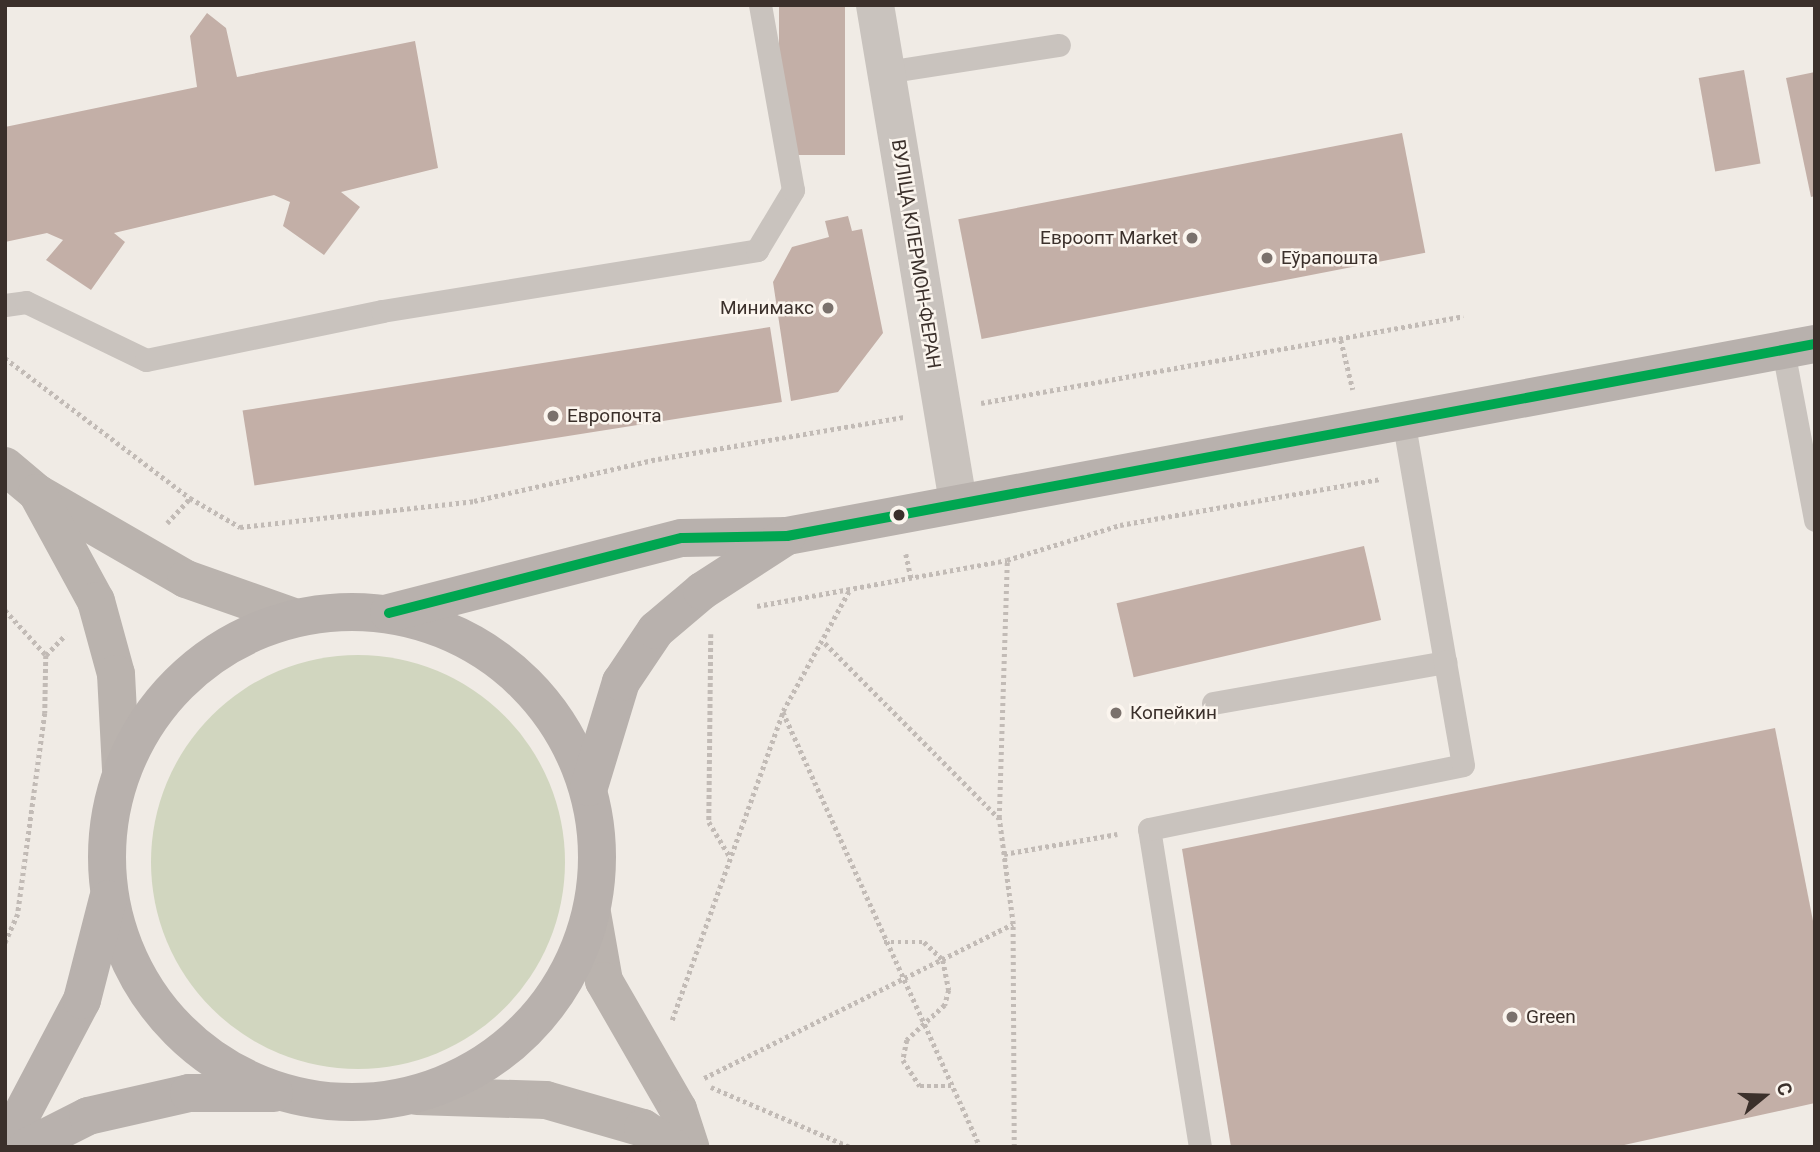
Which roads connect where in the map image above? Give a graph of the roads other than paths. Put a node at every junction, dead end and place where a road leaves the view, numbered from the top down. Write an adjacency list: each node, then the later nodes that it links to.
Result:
1 (760, 5): 5 (lane)
2 (875, 5): 4 (street, ВУЛІЦА КЛЕРМОН-ФЕРАН)
3 (1059, 45): 4 (lane)
4 (886, 72): 10 (street, ВУЛІЦА КЛЕРМОН-ФЕРАН)
5 (5, 305)
6 (1799, 347): 7 (main road); 11 (lane)
7 (1403, 419): 10 (main road); 15 (lane)
8 (5, 466): 9 (main road)
9 (37, 493): 14 (main road); 17 (main road)
10 (958, 502): 12 (main road)
11 (1815, 520)
12 (787, 536): 13 (main road); 18 (main road)
13 (389, 613): 14 (main road); 18 (main road)
14 (294, 617): 17 (main road)
15 (1445, 662): 16 (lane); 27 (lane)
16 (1213, 703)
17 (121, 769): 19 (main road)
18 (589, 787): 20 (main road)
19 (108, 899): 21 (main road); 23 (main road)
20 (593, 912): 22 (main road); 26 (main road)
21 (278, 1093): 22 (main road); 24 (main road)
22 (417, 1096): 25 (main road)
23 (5, 1146)
24 (27, 1147)
25 (672, 1147)
26 (691, 1147)
27 (1200, 1147)

